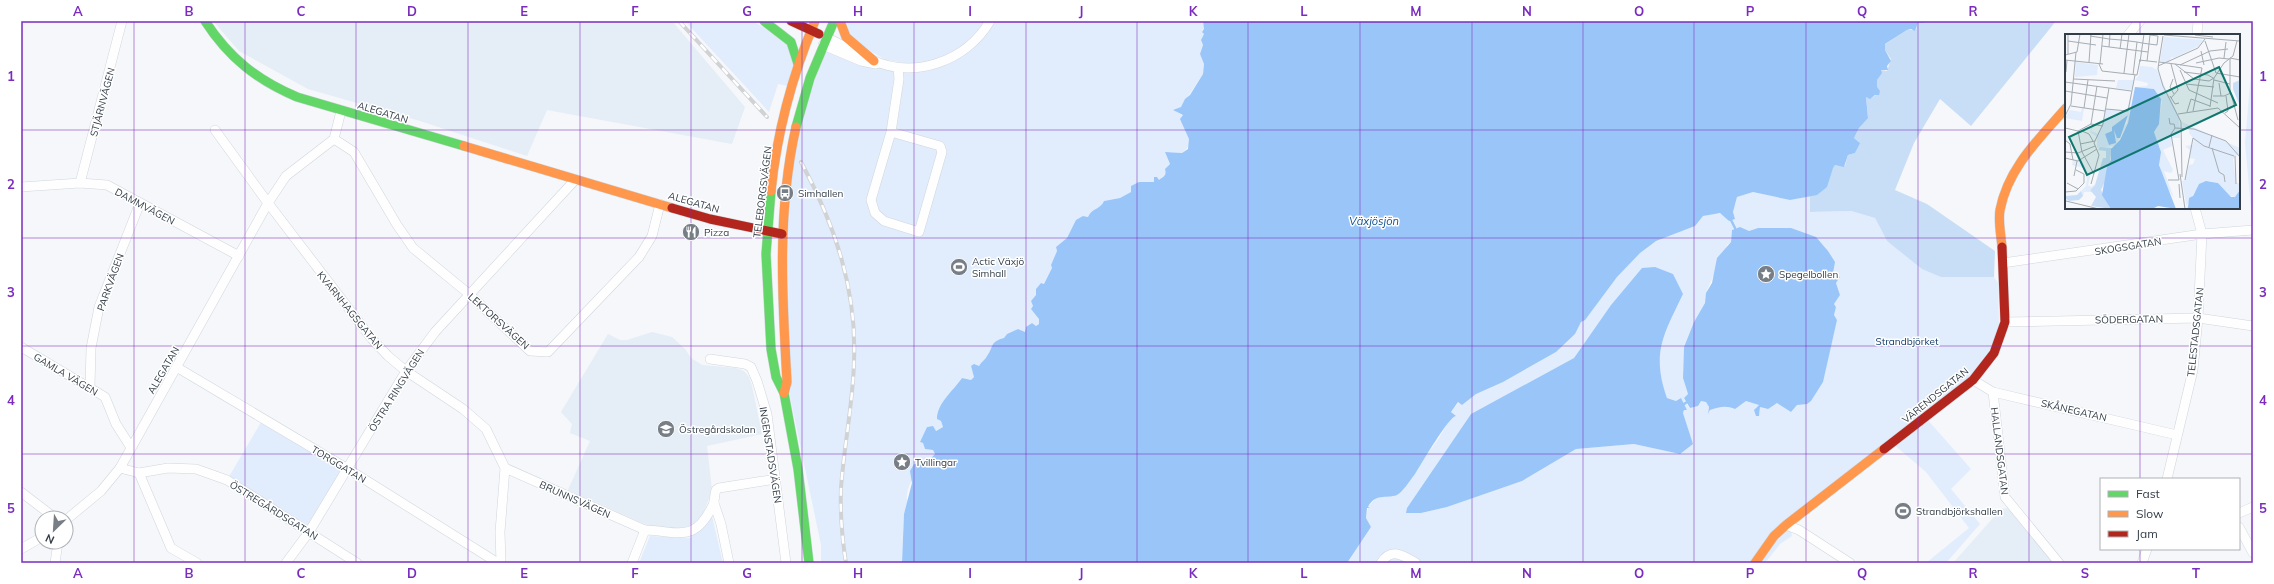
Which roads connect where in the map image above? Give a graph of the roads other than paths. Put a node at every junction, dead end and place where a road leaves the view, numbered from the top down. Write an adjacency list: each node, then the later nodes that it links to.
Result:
1 (122, 21): 26 (street, STJÄRNVÄGEN)
2 (205, 21): 21 (street, ALEGATAN)
3 (764, 21): 18 (street)
4 (770, 21): 12 (street)
5 (791, 21): 12 (street)
6 (815, 21): 12 (street, TELEBORGSVÄGEN)
7 (834, 21): 15 (street, TELEBORGSVÄGEN)
8 (840, 21): 16 (street)
9 (990, 21): 19 (street)
10 (2140, 21): 13 (street)
11 (2198, 21): 14 (street)
12 (810, 34): 15 (street); 18 (street, TELEBORGSVÄGEN)
13 (2129, 34)
14 (2197, 34)
15 (824, 41): 16 (street); 17 (street); 34 (street, TELEBORGSVÄGEN)
16 (874, 61): 17 (street)
17 (884, 65): 19 (street)
18 (798, 67): 33 (street, TELEBORGSVÄGEN)
19 (898, 68): 23 (street)
20 (2065, 109): 37 (street, VÄRENDSGATAN)
21 (340, 111): 24 (street); 25 (street, ALEGATAN)
22 (215, 130): 29 (street, KVARNHAGSGATAN)
23 (891, 132): 23 (street)
24 (334, 139): 29 (street, ALEGATAN); 38 (street, LEKTORSVÄGEN)
25 (575, 180): 30 (street, ALEGATAN); 38 (street, ÖSTRA RINGVÄGEN)
26 (80, 183): 27 (street, DAMMVÄGEN); 28 (street, DAMMVÄGEN)
27 (21, 187)
28 (140, 203): 36 (street, DAMMVÄGEN); 47 (street, PARKVÄGEN)
29 (268, 204): 36 (street, ALEGATAN); 45 (street, KVARNHAGSGATAN)
30 (660, 204): 33 (street, ALEGATAN); 38 (street, LEKTORSVÄGEN)
31 (2195, 209): 35 (street, TELESTADSGATAN)
32 (2253, 230): 35 (street, SKOGSGATAN)
33 (767, 231): 34 (street, ALEGATAN); 49 (street, TELEBORGSVÄGEN)
34 (782, 234): 49 (street, TELEBORGSVÄGEN)
35 (2202, 234): 37 (street, SKOGSGATAN); 39 (street, TELESTADSGATAN)
36 (238, 256): 44 (street, ALEGATAN)
37 (2003, 263): 40 (street, VÄRENDSGATAN)
38 (470, 294): 45 (street, ÖSTRA RINGVÄGEN)
39 (2198, 318): 40 (street, SÖDERGATAN); 41 (street, SÖDERGATAN); 50 (street, TELESTADSGATAN)
40 (2005, 322): 46 (street, VÄRENDSGATAN)
41 (2253, 326)
42 (21, 347): 47 (street, GAMLA VÄGEN)
43 (710, 360): 57 (street, INGENSTADSVÄGEN)
44 (178, 368): 51 (street, ALEGATAN); 54 (street, TORGGATAN)
45 (406, 371): 53 (street, KVARNHAGSGATAN); 54 (street, ÖSTRA RINGVÄGEN)
46 (1973, 380): 48 (street, SKÅNEGATAN); 64 (street, VÄRENDSGATAN)
47 (90, 387): 51 (street, GAMLA VÄGEN)
48 (1993, 392): 50 (street, SKÅNEGATAN); 86 (street, HALLANDSGATAN)
49 (784, 393): 81 (street, TELEBORGSVÄGEN)
50 (2178, 435): 56 (street, TELESTADSGATAN)
51 (130, 446): 52 (street, ALEGATAN)
52 (120, 468): 55 (street, ÖSTREGÅRDSGATAN); 63 (street)
53 (505, 468): 66 (street, BRUNNSVÄGEN); 77 (street)
54 (348, 469): 67 (street, ÖSTRA RINGVÄGEN); 77 (street, TORGGATAN)
55 (139, 473): 67 (street, ÖSTREGÅRDSGATAN); 74 (street)
56 (2167, 478)
57 (776, 479): 59 (street, BRUNNSVÄGEN); 80 (street, INGENSTADSVÄGEN)
58 (21, 492): 61 (street)
59 (714, 503): 66 (street, BRUNNSVÄGEN); 79 (street)
60 (2253, 507): 62 (street)
61 (45, 510)
62 (2240, 513)
63 (74, 514)
64 (1786, 525): 84 (street, VÄRENDSGATAN); 85 (street)
65 (2240, 529): 72 (street)
66 (646, 530): 78 (street)
67 (309, 532): 75 (street, ÖSTRA RINGVÄGEN); 76 (street, ÖSTREGÅRDSGATAN)
68 (34, 542): 69 (street)
69 (21, 549)
70 (57, 550): 73 (street)
71 (2147, 550): 87 (street)
72 (2253, 553)
73 (55, 563)
74 (197, 563)
75 (286, 563)
76 (357, 563)
77 (499, 563)
78 (632, 563)
79 (729, 563)
80 (786, 563)
81 (808, 563)
82 (1381, 563): 83 (street)
83 (1416, 563)
84 (1755, 563)
85 (1850, 563)
86 (2060, 563)
87 (2142, 563)

